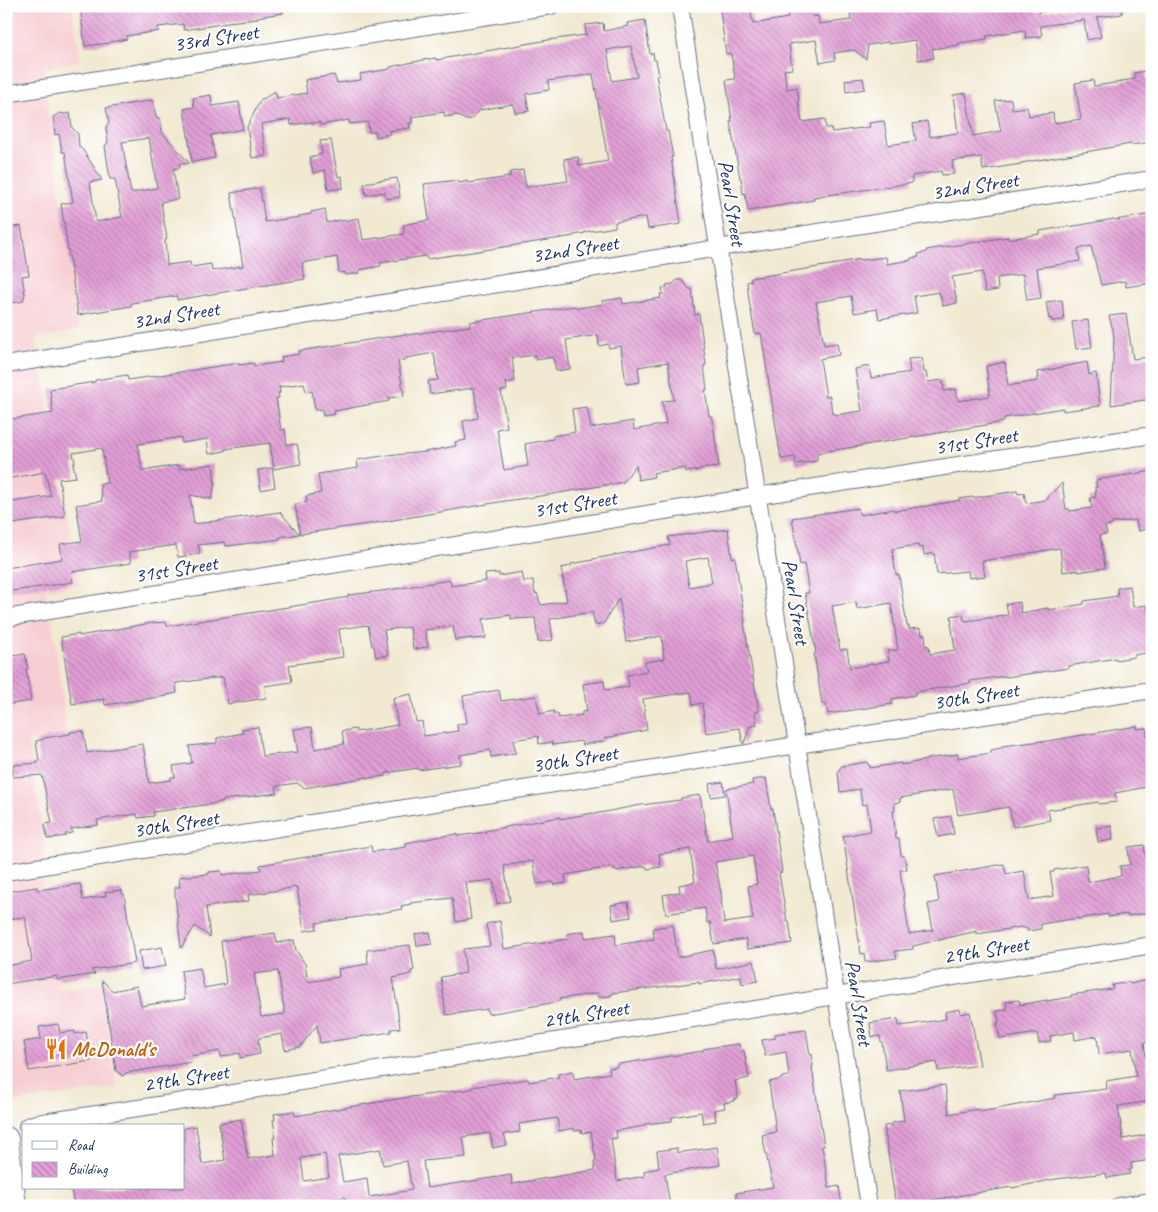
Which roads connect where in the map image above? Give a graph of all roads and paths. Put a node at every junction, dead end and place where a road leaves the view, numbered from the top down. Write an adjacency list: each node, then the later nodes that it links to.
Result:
1 (551, 6): 3 (street, 33rd Street)
2 (680, 6): 5 (street, Pearl Street)
3 (6, 94)
4 (1152, 179): 5 (street, 32nd Street)
5 (718, 248): 6 (street, 32nd Street); 8 (street, Pearl Street)
6 (6, 365)
7 (1152, 435): 8 (street, 31st Street)
8 (757, 496): 9 (street, 31st Street); 11 (street, Pearl Street)
9 (6, 618)
10 (1152, 690): 11 (street, 30th Street)
11 (797, 745): 12 (street, 30th Street); 14 (street, Pearl Street)
12 (6, 872)
13 (1152, 945): 14 (street, 29th Street)
14 (836, 995): 15 (street, 29th Street); 21 (street, Pearl Street)
15 (32, 1124)
16 (22, 1129): 18 (street, 29th Street)
17 (6, 1138): 18 (main road)
18 (6, 1144): 20 (main road)
19 (1152, 1201): 22 (street)
20 (14, 1206)
21 (869, 1206)
22 (1119, 1206)

